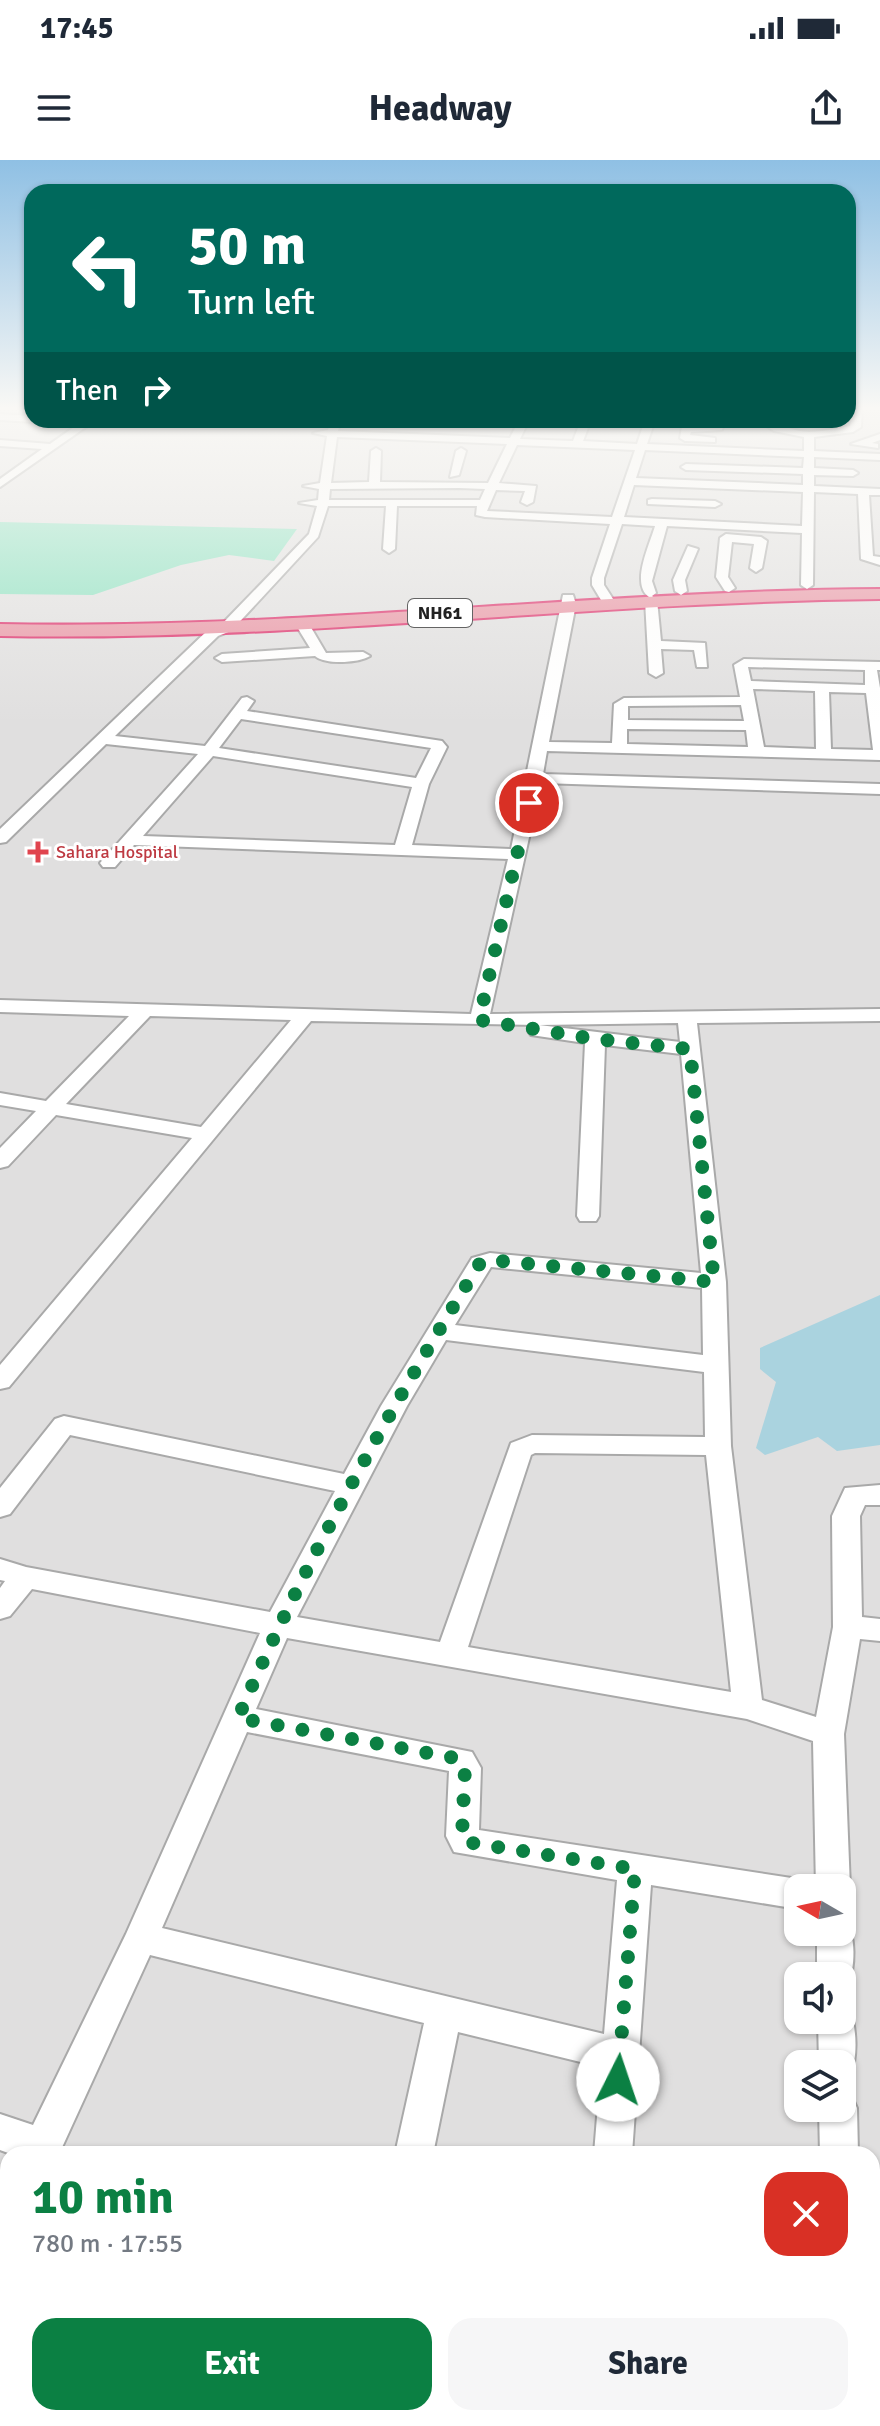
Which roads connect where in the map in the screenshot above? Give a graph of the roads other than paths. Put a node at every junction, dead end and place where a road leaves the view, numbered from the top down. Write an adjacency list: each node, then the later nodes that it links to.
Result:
1 (304, 513): 30 (street)
2 (321, 513): 30 (street)
3 (391, 513): 16 (street)
4 (480, 513): 10 (street)
5 (618, 513): 10 (street)
6 (709, 513): 9 (street)
7 (808, 513): 12 (street)
8 (864, 513): 14 (street)
9 (716, 514): 11 (street); 12 (street)
10 (615, 521): 11 (street); 26 (street)
11 (663, 524): 13 (street); 25 (street)
12 (808, 524): 20 (street)
13 (726, 538): 19 (street); 22 (street)
14 (866, 543): 15 (street); 18 (street)
15 (880, 543)
16 (389, 549)
17 (692, 549): 23 (street)
18 (880, 561)
19 (756, 568)
20 (807, 585): 21 (highway, NH61); 22 (highway, NH61)
21 (880, 586)
22 (729, 588): 23 (highway, NH61)
23 (681, 591): 25 (highway, NH61)
24 (880, 594): 25 (highway, NH61)
25 (650, 596): 26 (highway, NH61); 32 (street)
26 (607, 599): 27 (highway, NH61)
27 (569, 601): 29 (highway, NH61); 30 (highway, NH61); 47 (street)
28 (0, 622): 30 (highway, NH61)
29 (301, 622): 30 (highway, NH61); 33 (street)
30 (219, 626): 31 (highway, NH61); 46 (street)
31 (0, 630)
32 (654, 645): 36 (street); 38 (street)
33 (319, 652): 34 (street); 35 (street)
34 (363, 656)
35 (222, 658)
36 (702, 664)
37 (875, 666): 40 (street); 41 (street)
38 (656, 673)
39 (822, 687): 40 (street); 41 (street); 52 (street)
40 (872, 689): 51 (street)
41 (748, 693): 44 (street); 45 (street)
42 (248, 699): 43 (street)
43 (237, 714): 49 (street); 54 (street)
44 (621, 724): 45 (street); 48 (street)
45 (753, 726): 50 (street)
46 (100, 739): 49 (street); 56 (street)
47 (541, 746): 48 (street); 53 (street)
48 (619, 748): 50 (street)
49 (209, 751): 54 (street); 57 (street)
50 (757, 752): 52 (street)
51 (880, 752): 52 (street)
52 (824, 753)
53 (535, 778): 55 (street); 59 (street)
54 (421, 784): 58 (street)
55 (880, 789)
56 (0, 838)
57 (128, 840): 58 (street); 60 (street)
58 (402, 850): 59 (street)
59 (518, 854): 66 (street)
60 (109, 863)
61 (0, 1006): 62 (street)
62 (145, 1010): 63 (street); 70 (street)
63 (306, 1015): 66 (street); 71 (street)
64 (880, 1015): 65 (street)
65 (687, 1017): 66 (street); 68 (street)
66 (484, 1020): 67 (street)
67 (595, 1039): 68 (street); 73 (street)
68 (690, 1049): 74 (street)
69 (0, 1099): 70 (street)
70 (54, 1108): 71 (street); 72 (street)
71 (206, 1134): 77 (street)
72 (0, 1161)
73 (588, 1216)
74 (714, 1282): 75 (street); 76 (street)
75 (438, 1331): 76 (street); 79 (street)
76 (716, 1365): 78 (street)
77 (0, 1381)
78 (718, 1446): 87 (street); 88 (street)
79 (351, 1485): 81 (street); 84 (street)
80 (880, 1495): 85 (street)
81 (0, 1507)
82 (13, 1573): 83 (street); 84 (street)
83 (0, 1608)
84 (278, 1625): 87 (street); 89 (street)
85 (848, 1627): 86 (street); 90 (street)
86 (880, 1630)
87 (450, 1655): 88 (street)
88 (748, 1707): 90 (street)
89 (238, 1718): 91 (street); 94 (street)
90 (828, 1734): 92 (street)
91 (635, 1869): 93 (street); 96 (street)
92 (833, 1874)
93 (784, 1892)
94 (141, 1938): 95 (street); 100 (street)
95 (444, 2013): 96 (street); 101 (street)
96 (620, 2055): 102 (street)
97 (838, 2122): 103 (street)
98 (0, 2132): 99 (street)
99 (32, 2146)
100 (43, 2146)
101 (416, 2146)
102 (614, 2146)
103 (839, 2146)

